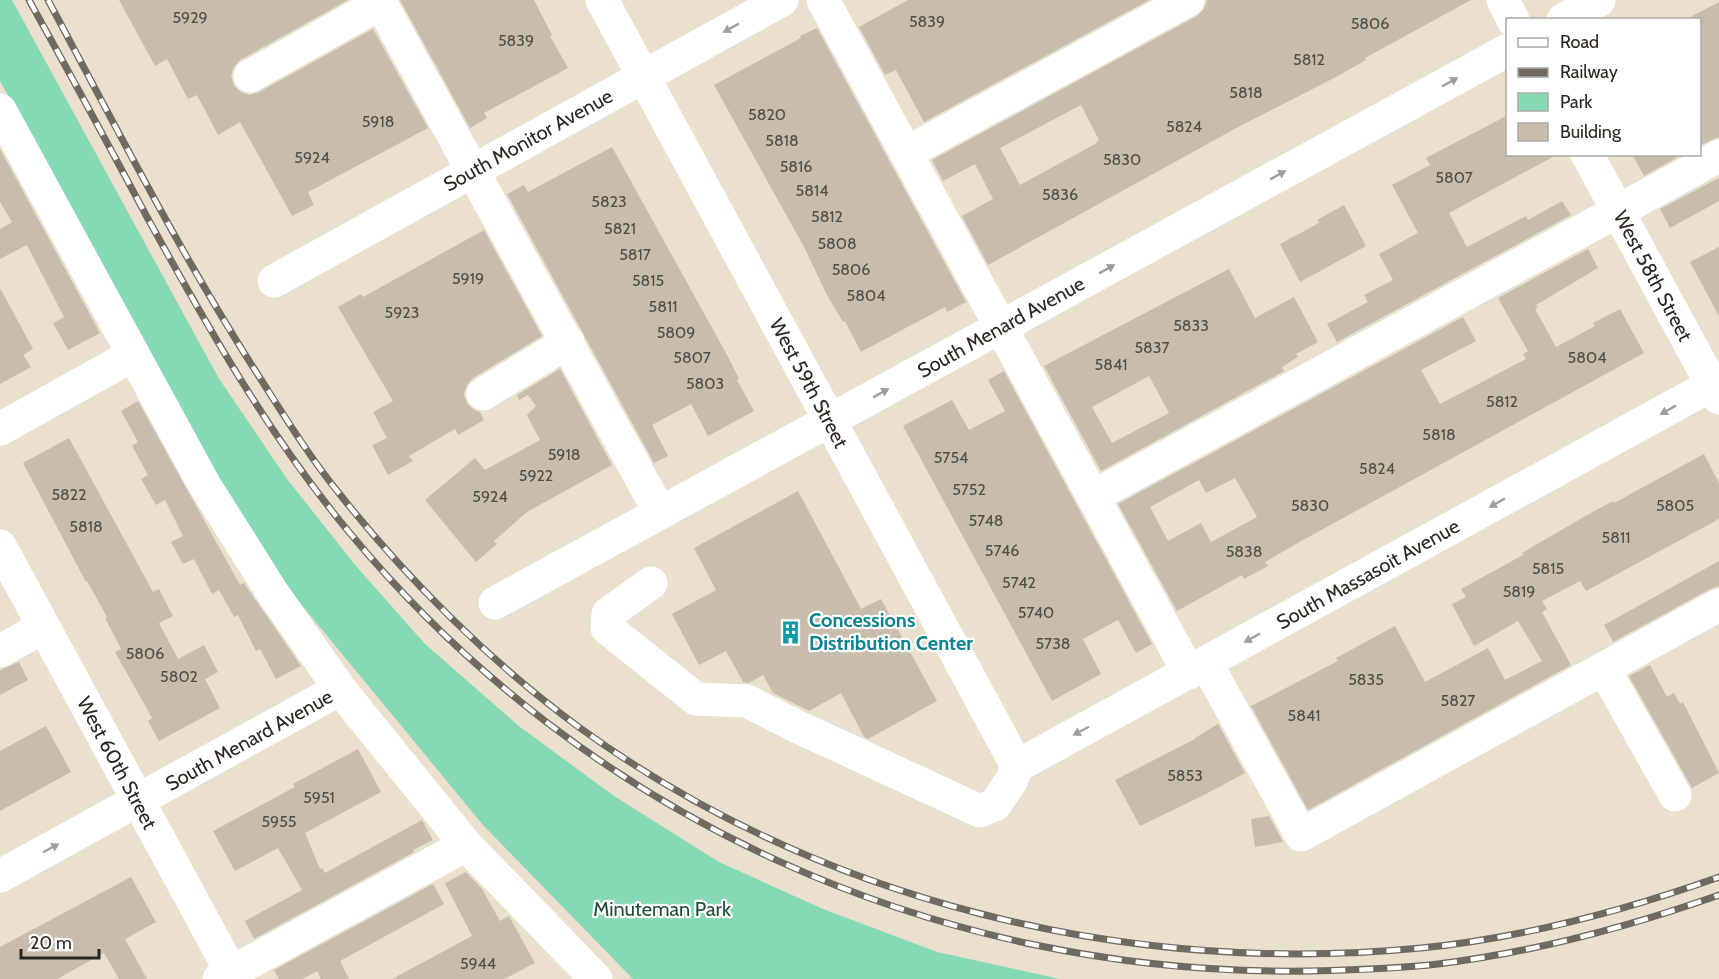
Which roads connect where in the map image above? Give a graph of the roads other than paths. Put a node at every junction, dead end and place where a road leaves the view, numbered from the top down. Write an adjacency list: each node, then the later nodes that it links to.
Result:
1 (602, 0): 12 (street, West 59th Street)
2 (782, 0): 12 (street, South Monitor Avenue, one-way to 12)
3 (823, 0): 14 (street)
4 (1188, 0): 14 (street)
5 (1503, 0): 8 (street)
6 (1599, 0): 9 (street)
7 (380, 2): 11 (street); 17 (street)
8 (1513, 18)
9 (1567, 18)
10 (1506, 51): 20 (street, South Menard Avenue, one-way to 10)
11 (250, 76)
12 (643, 76): 17 (street, South Monitor Avenue); 25 (street, West 59th Street)
13 (0, 110): 22 (street)
14 (908, 152): 20 (street)
15 (1588, 156): 18 (street, West 58th Street)
16 (1719, 156): 18 (street)
17 (473, 171): 19 (street, South Monitor Avenue); 21 (street)
18 (1618, 211): 23 (street, West 58th Street); 27 (street)
19 (274, 281)
20 (1002, 327): 25 (street, South Menard Avenue, one-way to 20); 27 (street)
21 (568, 342): 24 (street); 28 (street)
22 (133, 355): 26 (street); 37 (street)
23 (1717, 388): 35 (street, South Massasoit Avenue, one-way to 35)
24 (483, 394)
25 (830, 421): 28 (street, South Menard Avenue); 38 (street, West 59th Street)
26 (0, 429)
27 (1094, 496): 35 (street)
28 (659, 511): 31 (street, South Menard Avenue)
29 (0, 546): 33 (street, West 60th Street)
30 (651, 584): 38 (street)
31 (495, 603)
32 (1719, 605): 36 (street)
33 (44, 627): 34 (street); 40 (street, West 60th Street)
34 (0, 651)
35 (1197, 668): 36 (street); 38 (street, South Massasoit Avenue, one-way to 38)
36 (1604, 669): 39 (street)
37 (340, 689): 40 (street, South Menard Avenue); 41 (street)
38 (1017, 766)
39 (1675, 795)
40 (138, 802): 42 (street, South Menard Avenue, one-way to 40); 43 (street, West 60th Street)
41 (466, 845): 43 (street); 44 (street)
42 (0, 876)
43 (228, 977)
44 (596, 979)

